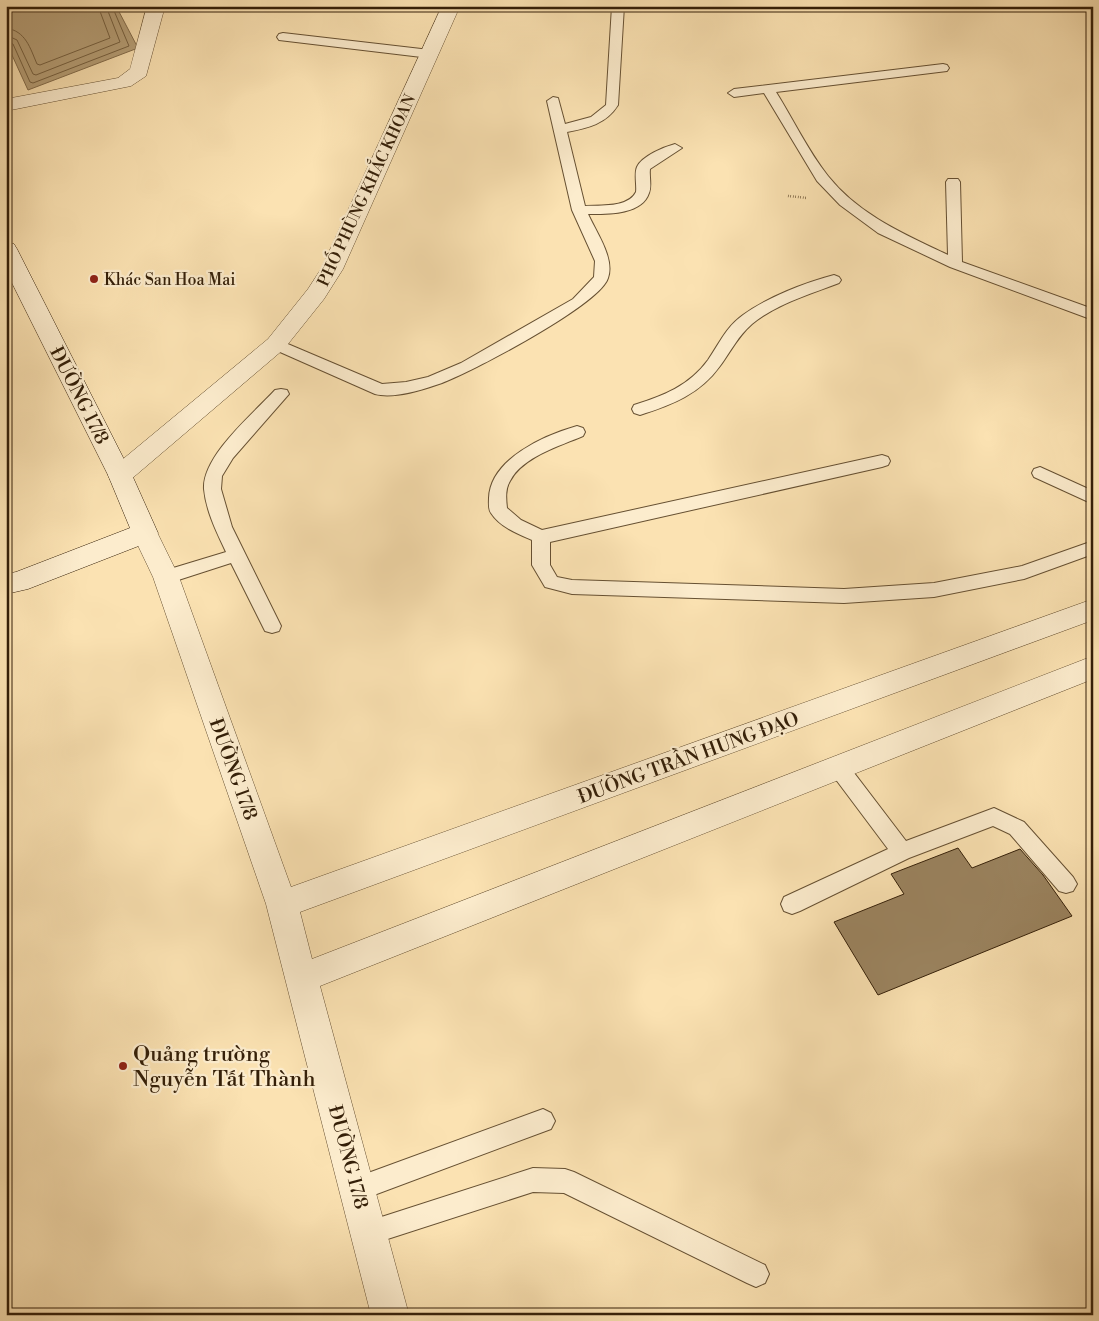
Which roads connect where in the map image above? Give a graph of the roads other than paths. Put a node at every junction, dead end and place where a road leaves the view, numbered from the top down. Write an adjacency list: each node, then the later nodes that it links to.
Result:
1 (156, 6): 10 (street)
2 (451, 6): 5 (street, PHỐ PHÙNG KHẮC KHOAN)
3 (618, 6): 11 (lane)
4 (283, 37): 5 (lane)
5 (430, 54): 19 (street, PHỐ PHÙNG KHẮC KHOAN)
6 (942, 68): 7 (lane)
7 (768, 90): 8 (lane); 16 (lane)
8 (734, 93)
9 (553, 100): 11 (lane)
10 (6, 105)
11 (560, 129): 14 (lane)
12 (674, 148): 14 (lane)
13 (954, 182): 16 (lane)
14 (578, 210): 19 (lane)
15 (6, 250): 25 (street, ĐƯỜNG 17/8)
16 (955, 264): 18 (lane)
17 (834, 280): 21 (lane)
18 (1093, 315)
19 (276, 344): 25 (street, PHỐ PHÙNG KHẮC KHOAN)
20 (281, 394): 30 (lane)
21 (640, 409)
22 (577, 432): 28 (lane)
23 (882, 461): 28 (lane)
24 (1040, 473): 26 (lane)
25 (120, 475): 27 (street, ĐƯỜNG 17/8)
26 (1093, 498)
27 (145, 533): 31 (street, ĐƯỜNG 17/8); 32 (street)
28 (541, 537): 29 (lane)
29 (1093, 547)
30 (238, 555): 31 (lane); 34 (lane)
31 (166, 577): 39 (street, ĐƯỜNG 17/8)
32 (11, 586)
33 (1093, 609): 39 (street, ĐƯỜNG TRẦN HƯNG ĐẠO)
34 (272, 626)
35 (1093, 667): 36 (street)
36 (838, 767): 37 (lane); 41 (street)
37 (902, 852): 38 (lane); 40 (lane)
38 (1066, 884)
39 (282, 904): 41 (street, ĐƯỜNG 17/8)
40 (792, 904)
41 (302, 978): 43 (street, ĐƯỜNG 17/8)
42 (543, 1121): 43 (lane)
43 (358, 1189): 44 (street, ĐƯỜNG 17/8)
44 (369, 1233): 45 (lane); 46 (street, ĐƯỜNG 17/8)
45 (756, 1274)
46 (390, 1315)

